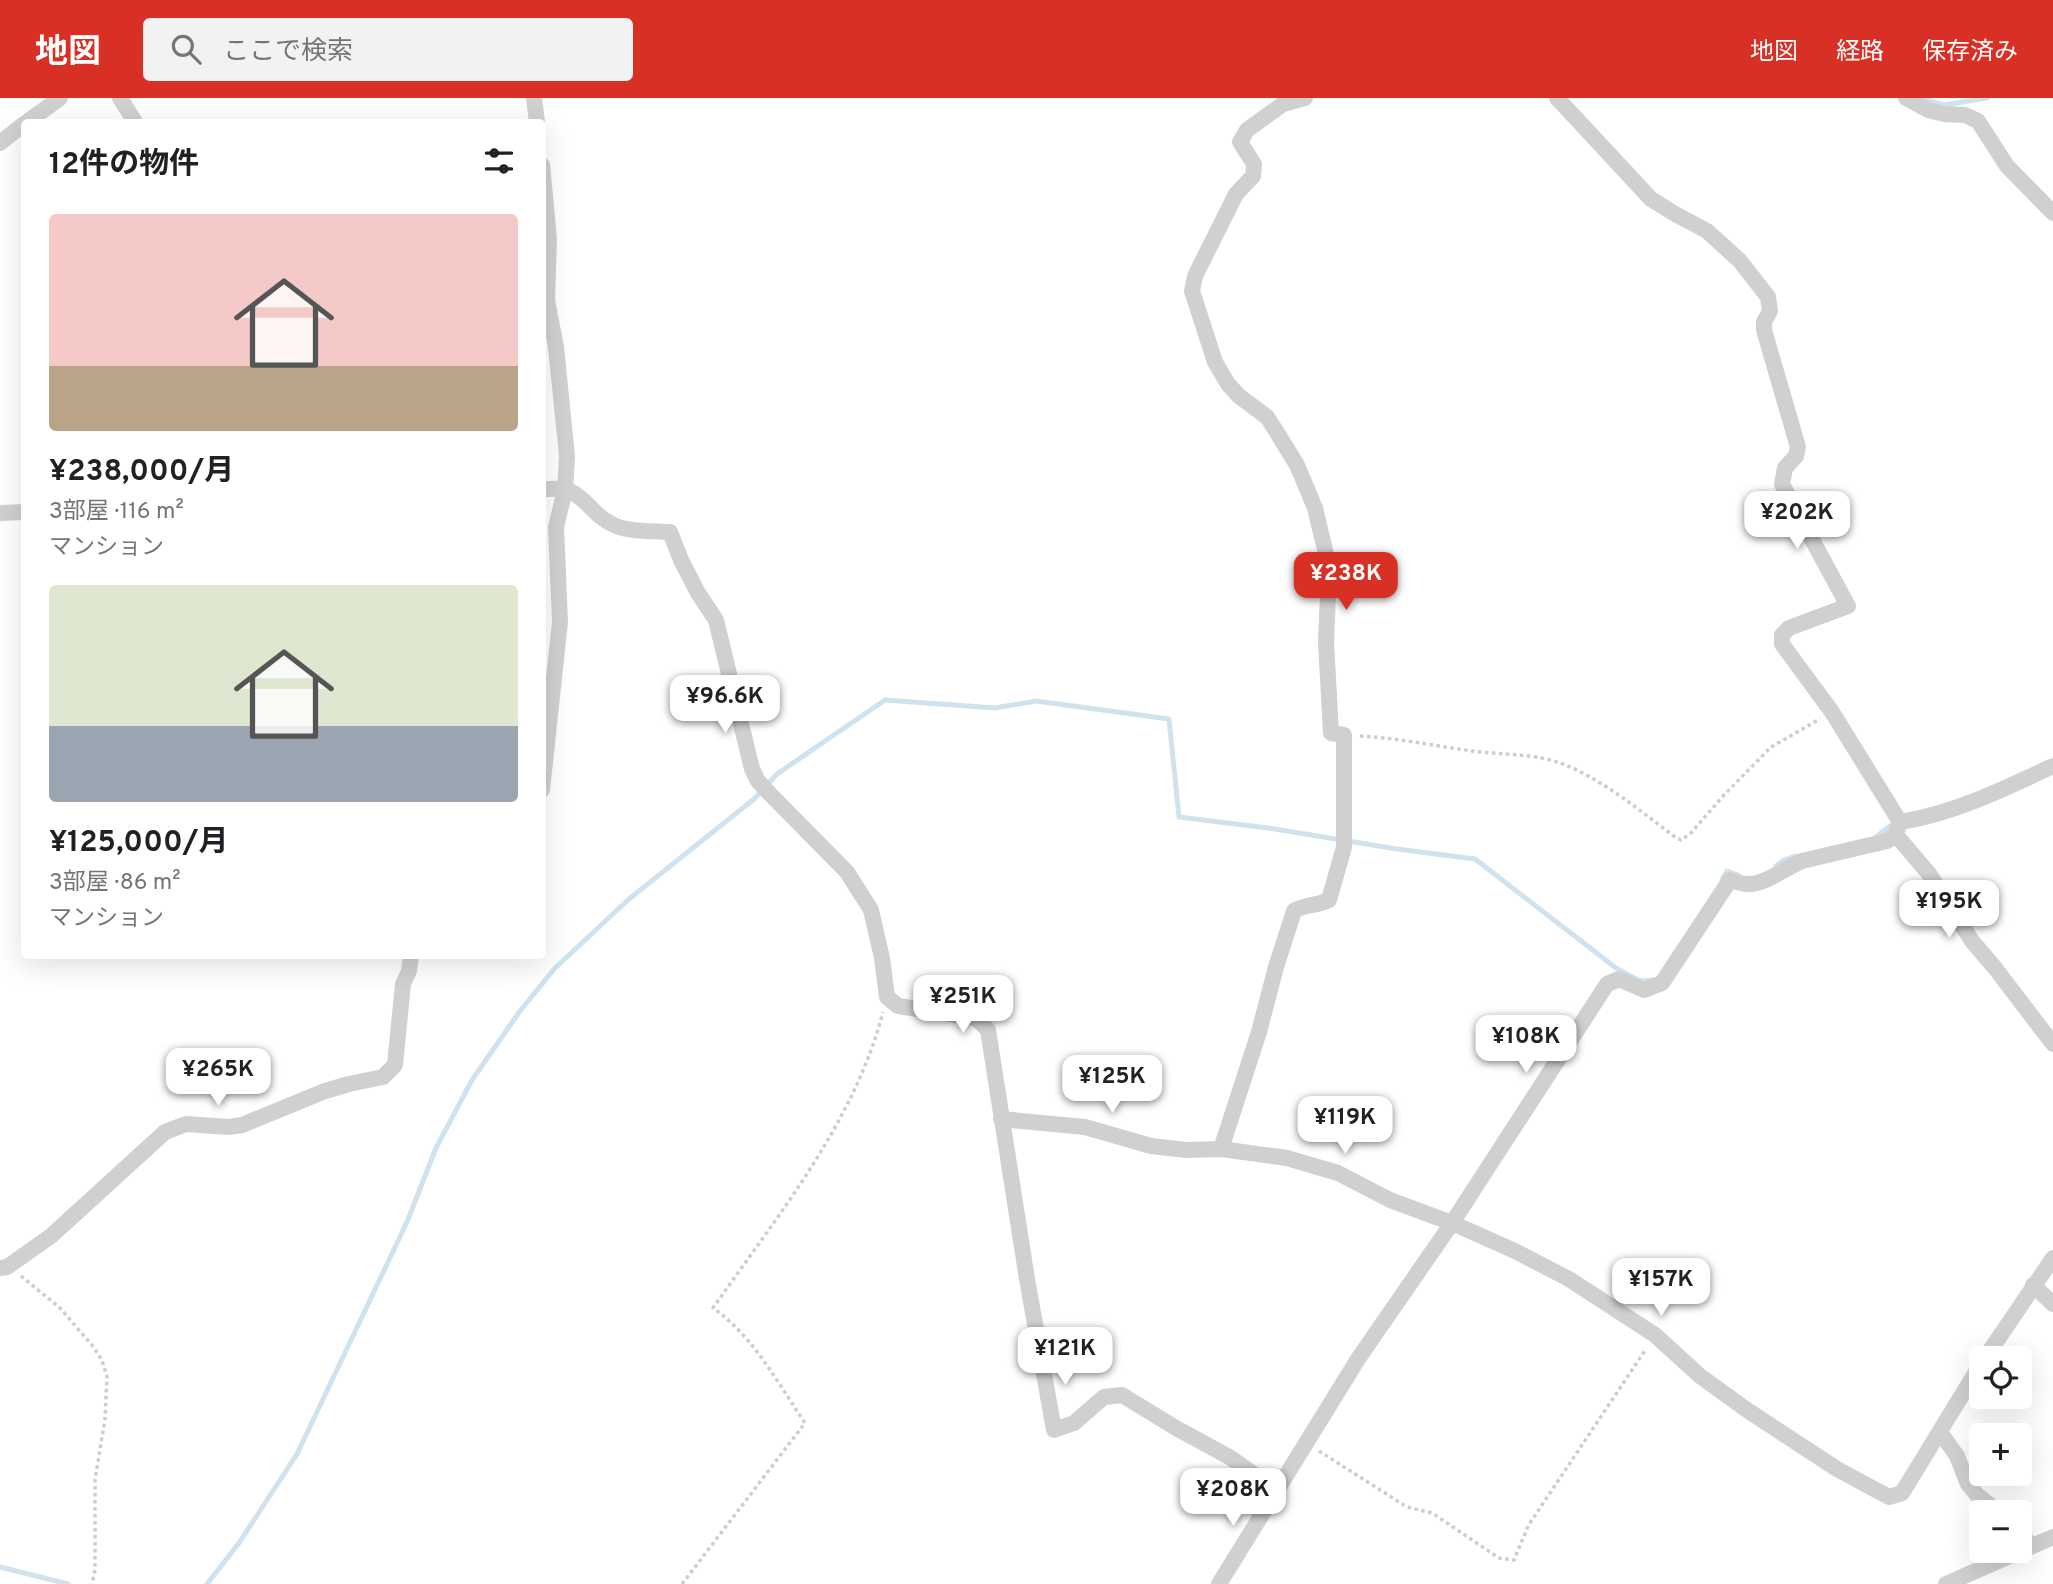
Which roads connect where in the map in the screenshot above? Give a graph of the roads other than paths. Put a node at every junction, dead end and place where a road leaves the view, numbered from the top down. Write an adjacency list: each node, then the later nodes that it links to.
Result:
1 (60, 98): 7 (street)
2 (120, 98): 8 (street)
3 (534, 98): 9 (street)
4 (1305, 98): 24 (street)
5 (1558, 98): 20 (street)
6 (1906, 98): 13 (street)
7 (31, 119)
8 (133, 119)
9 (537, 119)
10 (21, 127): 11 (street)
11 (0, 144)
12 (546, 207): 14 (street)
13 (2053, 213)
14 (565, 489): 15 (street); 18 (street); 23 (street)
15 (546, 490)
16 (21, 512): 17 (street)
17 (0, 513)
18 (546, 753)
19 (2053, 766): 20 (street)
20 (1898, 828): 22 (street); 25 (street)
21 (411, 959): 27 (street)
22 (2053, 1044)
23 (1001, 1119): 24 (street); 33 (street)
24 (1221, 1149): 25 (street)
25 (1452, 1223): 32 (street); 33 (street)
26 (2053, 1258): 28 (street)
27 (4, 1268)
28 (2033, 1285): 29 (street); 30 (street)
29 (2053, 1304)
30 (1993, 1346)
31 (1969, 1384): 32 (street)
32 (1940, 1432): 34 (street)
33 (1278, 1491): 38 (street)
34 (1983, 1500)
35 (2053, 1537): 36 (street)
36 (2032, 1545)
37 (1992, 1563): 39 (street)
38 (1219, 1584)
39 (1946, 1584)

